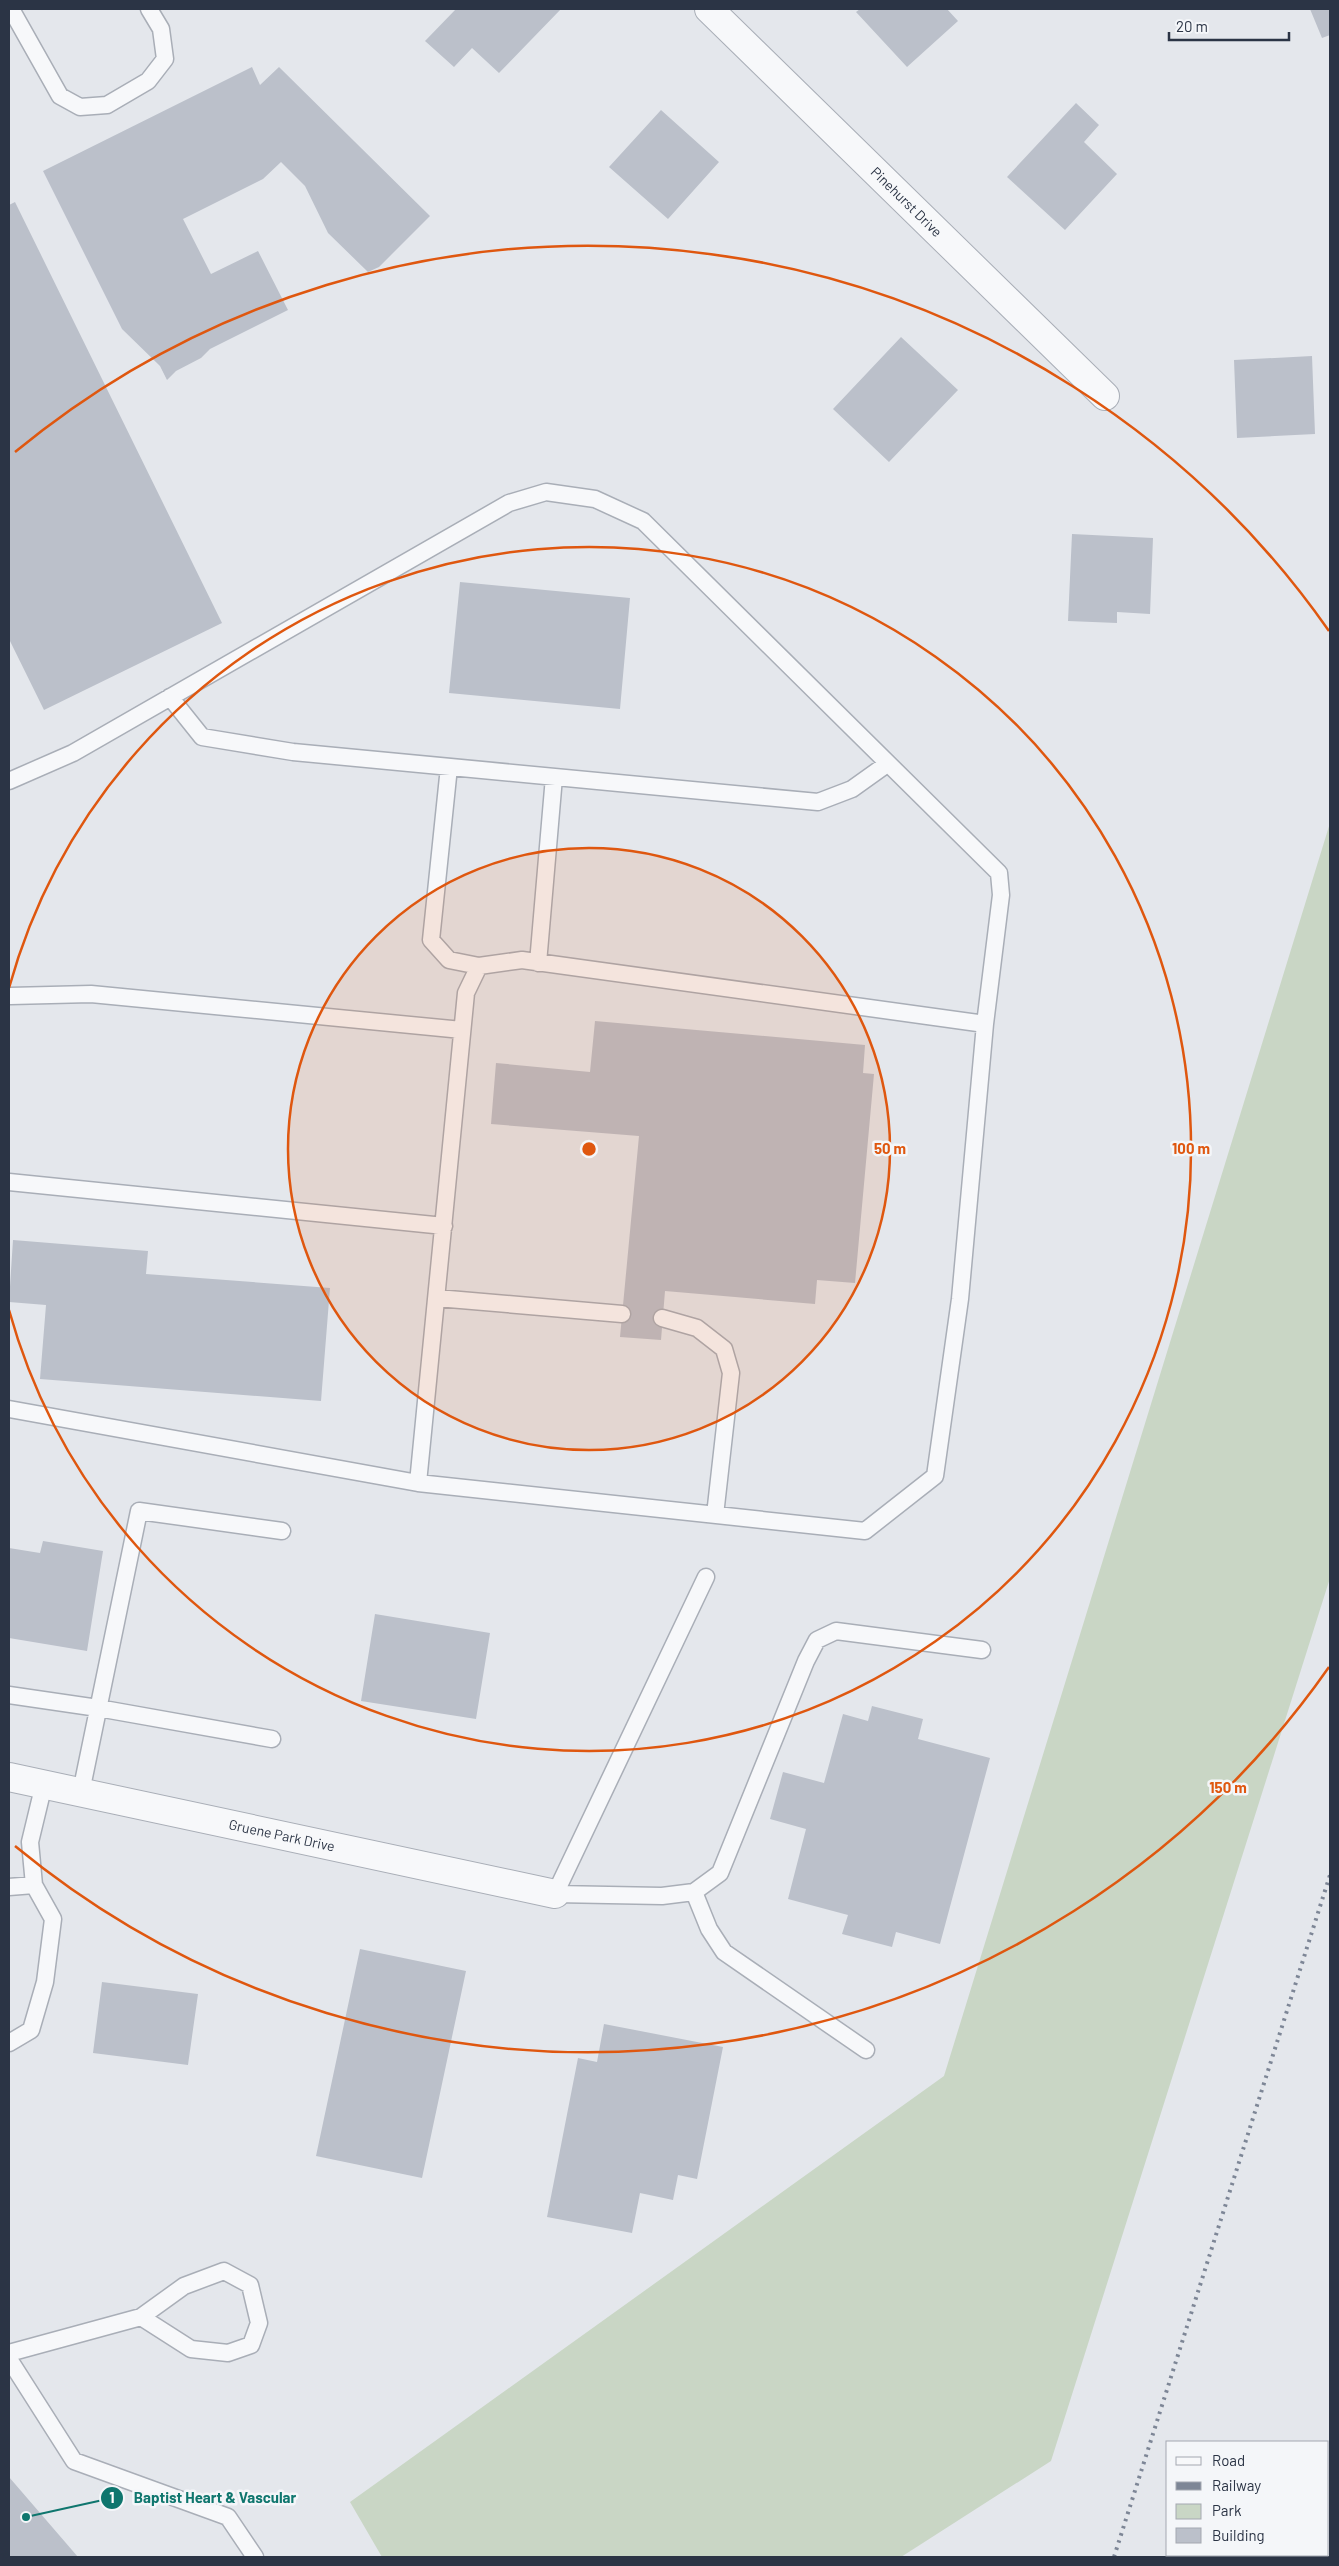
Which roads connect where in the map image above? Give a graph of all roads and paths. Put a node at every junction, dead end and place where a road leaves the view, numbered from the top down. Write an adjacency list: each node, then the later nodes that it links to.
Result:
1 (11, 9): 2 (lane)
2 (149, 9)
3 (709, 9): 4 (street, Pinehurst Drive)
4 (1105, 396)
5 (170, 697): 6 (lane); 7 (lane); 9 (lane)
6 (887, 764): 8 (lane); 13 (lane)
7 (449, 767): 8 (lane); 11 (lane)
8 (554, 777): 10 (lane)
9 (9, 781)
10 (538, 963): 11 (lane); 13 (lane)
11 (479, 966): 14 (lane)
12 (9, 997): 14 (lane)
13 (984, 1024): 22 (lane)
14 (462, 1030): 16 (lane)
15 (9, 1182): 16 (lane)
16 (444, 1226): 17 (lane)
17 (436, 1298): 18 (lane); 21 (lane)
18 (622, 1314)
19 (662, 1318): 22 (lane)
20 (9, 1409): 21 (lane)
21 (418, 1483): 22 (lane)
22 (716, 1515)
23 (282, 1531): 27 (lane)
24 (706, 1577): 35 (lane)
25 (982, 1650): 34 (lane)
26 (9, 1695): 27 (lane)
27 (98, 1708): 28 (lane); 31 (lane)
28 (272, 1739)
29 (9, 1777): 30 (street, Gruene Park Drive)
30 (44, 1784): 31 (street, Gruene Park Drive); 32 (lane)
31 (81, 1792): 35 (street, Gruene Park Drive)
32 (34, 1885): 33 (lane); 36 (lane)
33 (9, 1888)
34 (694, 1892): 35 (lane); 37 (lane)
35 (555, 1894)
36 (9, 2043)
37 (866, 2050)
38 (141, 2317): 38 (lane); 39 (lane)
39 (9, 2353)
40 (9, 2359): 41 (lane)
41 (255, 2557)

